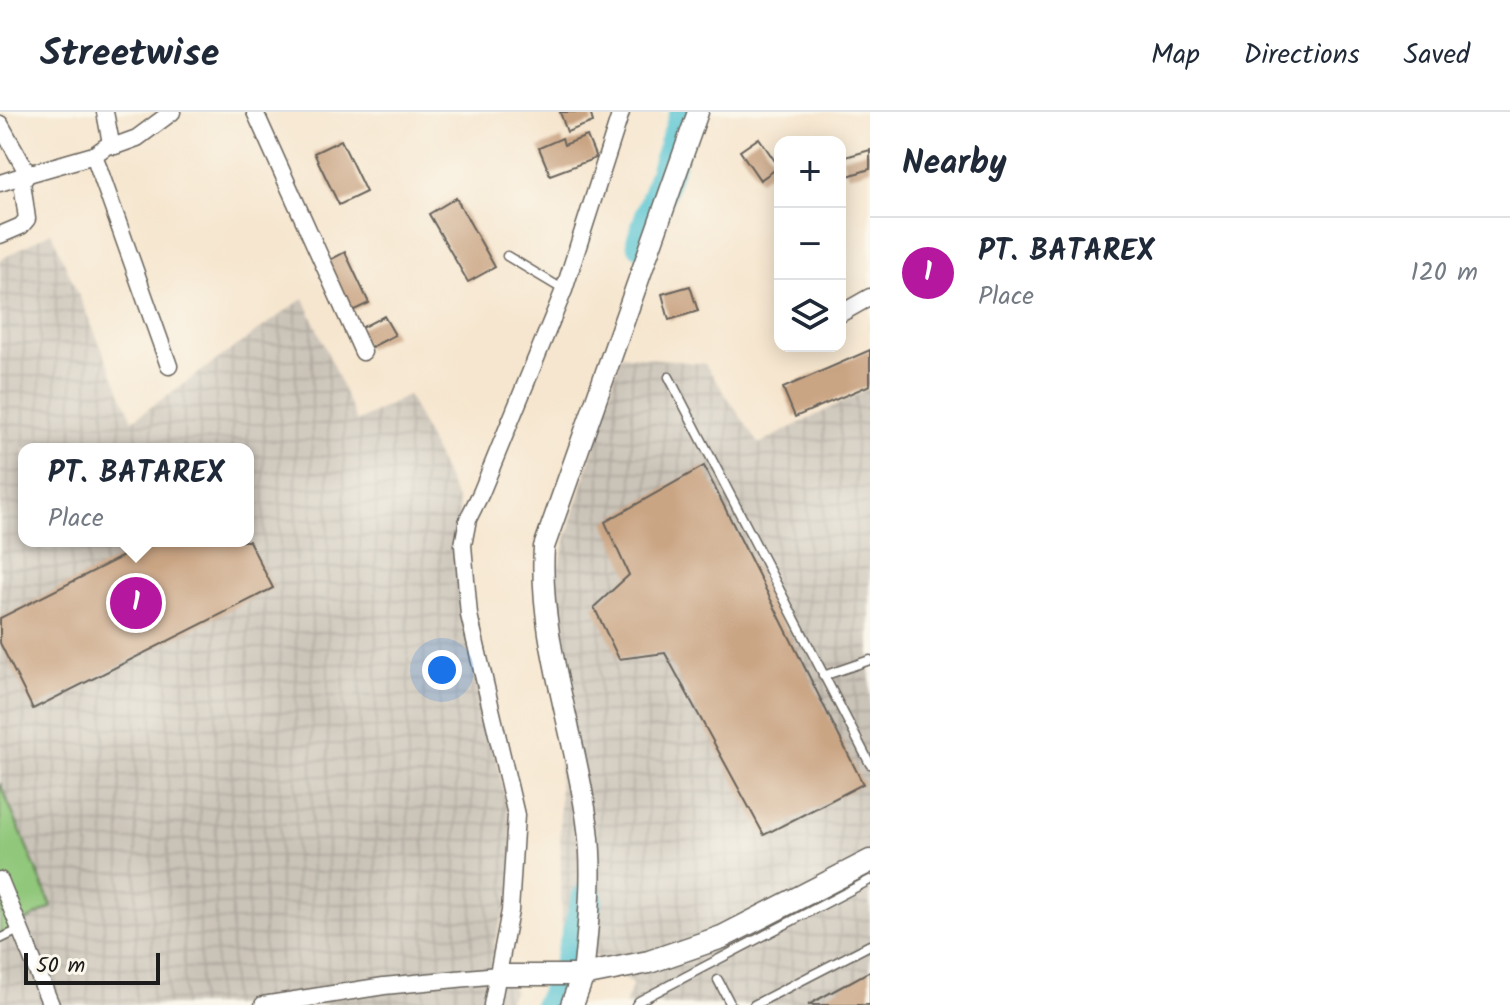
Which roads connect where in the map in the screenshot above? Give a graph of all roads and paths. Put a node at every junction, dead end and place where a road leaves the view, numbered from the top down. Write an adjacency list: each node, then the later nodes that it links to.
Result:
1 (105, 112): 7 (street)
2 (172, 112): 7 (street)
3 (255, 112): 16 (street)
4 (621, 112): 13 (street)
5 (698, 112): 29 (street)
6 (0, 124): 9 (street)
7 (111, 143): 8 (street)
8 (94, 155): 9 (street); 17 (street)
9 (28, 174): 10 (street); 11 (street)
10 (0, 183)
11 (0, 235)
12 (507, 256): 13 (lane)
13 (564, 290): 28 (street)
14 (870, 297): 15 (street)
15 (846, 311)
16 (363, 352)
17 (169, 366)
18 (669, 377): 20 (lane)
19 (870, 660): 20 (lane)
20 (823, 676): 21 (lane)
21 (870, 764)
22 (870, 861): 29 (main road)
23 (0, 880): 25 (street)
24 (870, 880): 35 (lane)
25 (19, 930): 26 (lane); 31 (street)
26 (0, 939)
27 (870, 945): 37 (lane)
28 (498, 975): 29 (street); 32 (street); 33 (street)
29 (575, 975): 34 (main road)
30 (718, 980): 36 (lane)
31 (51, 1005)
32 (263, 1005)
33 (492, 1005)
34 (572, 1005)
35 (636, 1005)
36 (731, 1005)
37 (754, 1005)

